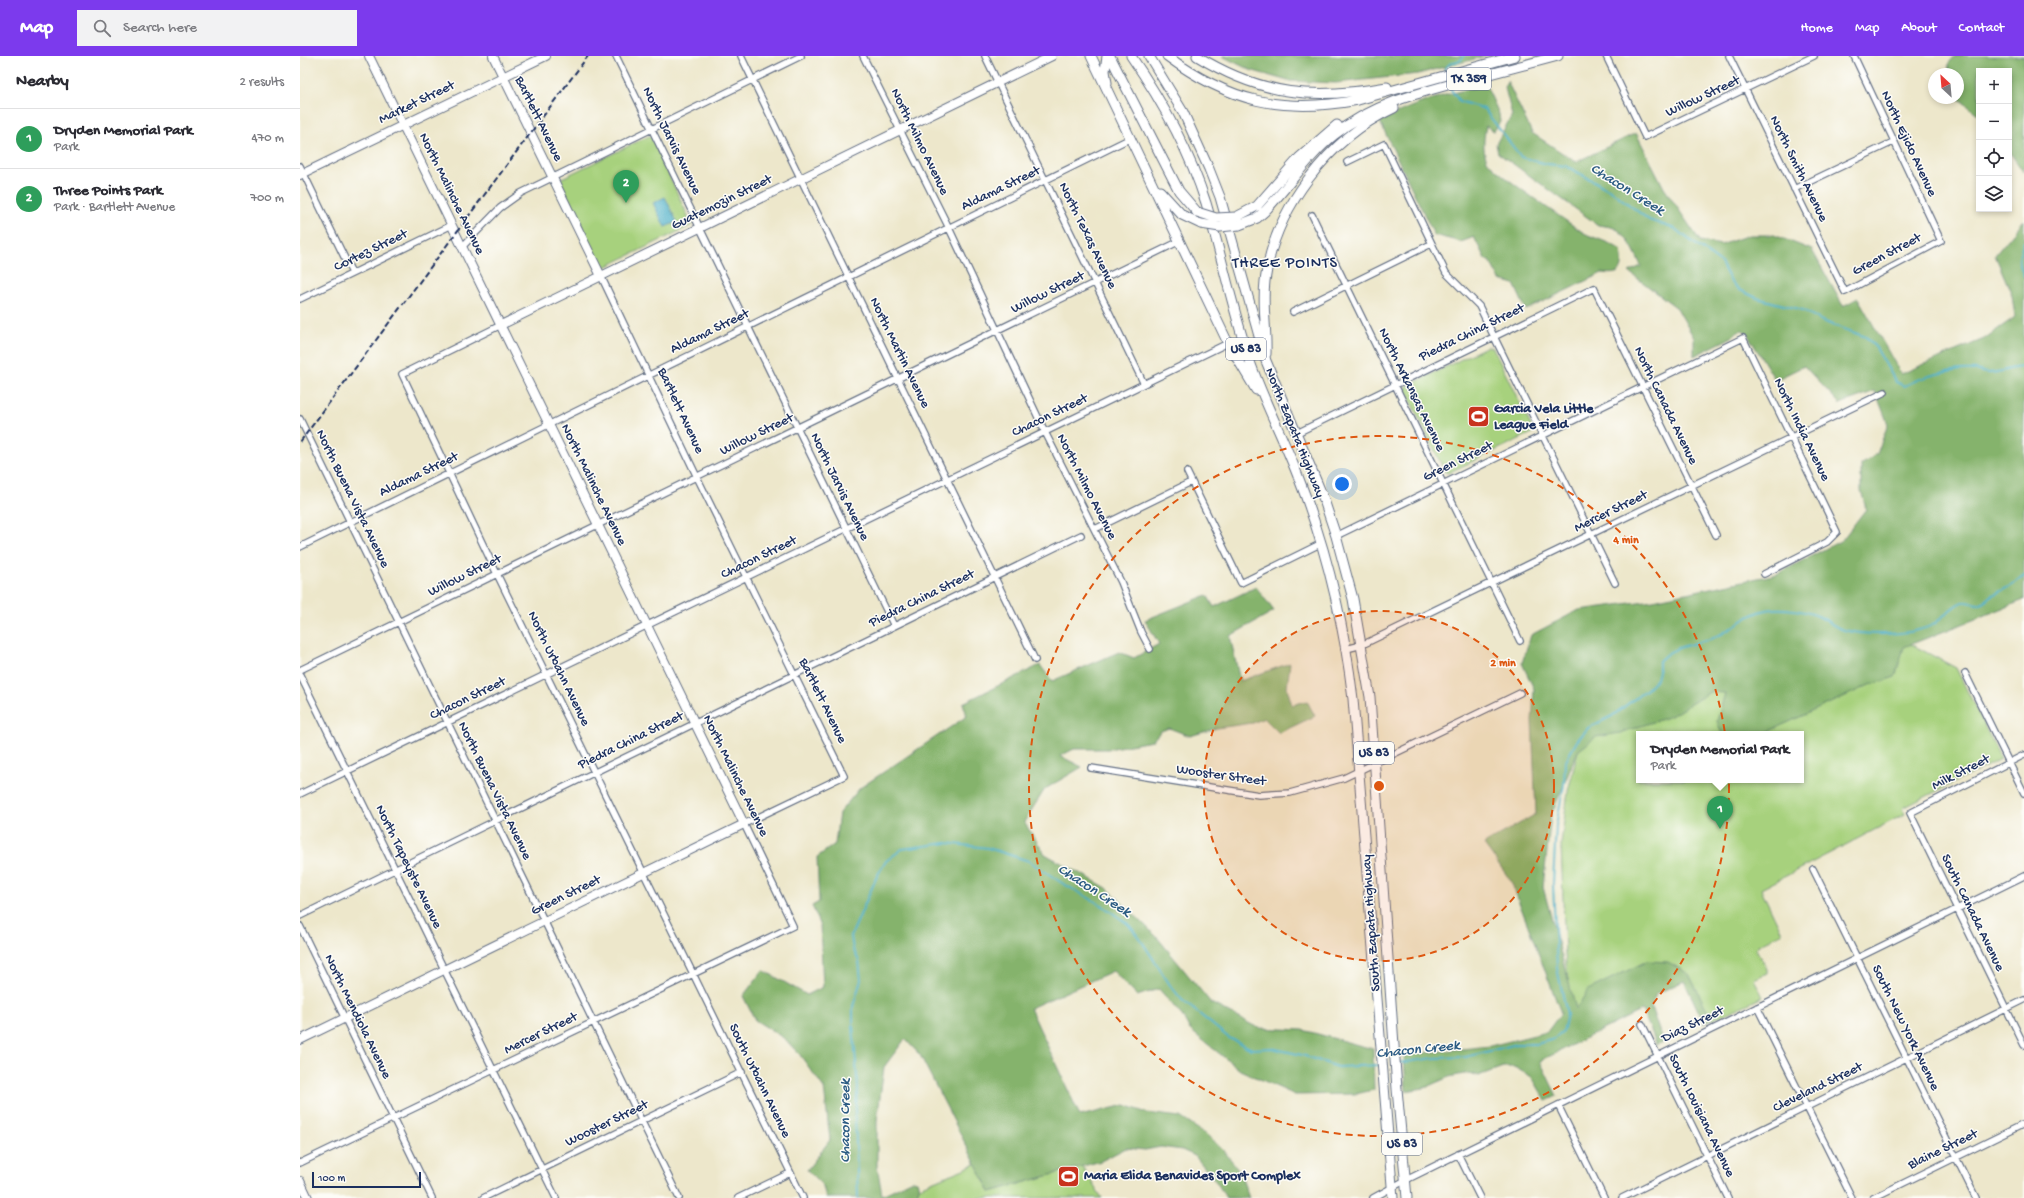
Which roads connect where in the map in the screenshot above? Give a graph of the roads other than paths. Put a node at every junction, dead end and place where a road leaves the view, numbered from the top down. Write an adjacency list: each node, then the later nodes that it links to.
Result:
1 (369, 56): 29 (street, North Malinche Avenue)
2 (493, 56): 22 (street, Bartlett Avenue)
3 (546, 56): 22 (street, Market Street)
4 (616, 56): 30 (street, North Jarvis Avenue)
5 (741, 56): 23 (street, North Martin Avenue)
6 (802, 56): 23 (street)
7 (863, 56): 31 (street, North Milmo Avenue)
8 (985, 56): 25 (street, North Texas Avenue)
9 (1052, 56): 25 (street, Guatemozin Street)
10 (1091, 56): 28 (main road)
11 (1130, 56): 74 (main road, North Zapata Highway / US 83)
12 (1149, 56): 65 (main road, North Zapata Highway / US 83)
13 (1167, 56): 24 (main road)
14 (1198, 56): 24 (main road)
15 (1515, 56): 24 (main road, TX 359)
16 (1558, 56): 26 (main road, TX 359)
17 (1606, 56): 27 (street, Willow Street)
18 (1729, 56): 27 (street, North Smith Avenue)
19 (1814, 56): 27 (street, Willow Street)
20 (1854, 56): 33 (street, North Ejido Avenue)
21 (1107, 57): 28 (main road); 42 (main road, bridge)
22 (503, 76): 29 (street, Market Street); 36 (street, Bartlett Avenue)
23 (753, 80): 30 (street); 37 (street, North Martin Avenue)
24 (1428, 80)
25 (998, 83): 31 (street, Guatemozin Street); 38 (street, North Texas Avenue)
26 (1431, 89): 42 (main road); 65 (main road)
27 (1746, 90): 40 (street, North Smith Avenue)
28 (1109, 92): 32 (main road)
29 (403, 124): 35 (street, Market Street); 43 (street, North Malinche Avenue)
30 (652, 128): 36 (street); 44 (street, North Jarvis Avenue)
31 (900, 130): 37 (street, Guatemozin Street); 45 (street, North Milmo Avenue)
32 (1131, 138): 38 (street, Aldama Street); 39 (main road)
33 (1893, 142): 40 (street); 47 (street, North Ejido Avenue)
34 (1347, 162): 48 (street)
35 (301, 171): 50 (street)
36 (552, 177): 49 (street); 51 (street, Bartlett Avenue)
37 (801, 179): 44 (street, Guatemozin Street); 52 (street, North Martin Avenue)
38 (1046, 180): 45 (street, Aldama Street); 53 (street, North Texas Avenue)
39 (1152, 180): 42 (main road, bridge); 46 (main road)
40 (1794, 189): 56 (street, North Smith Avenue)
41 (1312, 215): 54 (street, North Arkansas Avenue)
42 (1238, 221)
43 (452, 225): 49 (street, North Malinche Avenue); 50 (street, Cortez Street)
44 (700, 228): 51 (street, Guatemozin Street); 60 (street, North Jarvis Avenue)
45 (949, 228): 52 (street, Aldama Street); 61 (street, North Milmo Avenue)
46 (1180, 241): 53 (street, Willow Street); 64 (main road)
47 (1941, 241): 56 (street, Green Street)
48 (1431, 244): 54 (street); 62 (street)
49 (463, 246): 59 (street, North Malinche Avenue)
50 (352, 273): 57 (street, Cortez Street)
51 (601, 276): 59 (street, Guatemozin Street); 67 (street, Bartlett Avenue)
52 (849, 277): 60 (street, Aldama Street); 68 (street, North Martin Avenue)
53 (1096, 282): 61 (street, Willow Street); 69 (street, North Texas Avenue)
54 (1346, 286): 58 (street); 70 (street, North Arkansas Avenue)
55 (1594, 288): 62 (street, Piedra China Street); 71 (street, North Canada Avenue)
56 (1845, 292)
57 (300, 299)
58 (1293, 312)
59 (501, 325): 66 (street, Guatemozin Street); 75 (street, North Malinche Avenue)
60 (748, 326): 67 (street, Aldama Street); 76 (street, North Jarvis Avenue)
61 (996, 331): 68 (street, Willow Street); 77 (street, North Milmo Avenue)
62 (1495, 336): 70 (street, Piedra China Street); 79 (street)
63 (1743, 338): 71 (street, Green Street); 80 (street, North India Avenue)
64 (1228, 343): 69 (street, Chacon Street); 74 (main road)
65 (1266, 361): 78 (main road, North Zapata Highway / US 83)
66 (402, 374): 82 (street, North Urbahn Avenue)
67 (649, 375): 75 (street, Aldama Street); 83 (street, Bartlett Avenue)
68 (898, 379): 76 (street, Willow Street); 84 (street, North Martin Avenue)
69 (1144, 384): 77 (street, Chacon Street)
70 (1394, 385): 78 (street, Piedra China Street); 86 (street, North Arkansas Avenue)
71 (1643, 387): 79 (street, Green Street); 87 (street, North Canada Avenue)
72 (1885, 392): 80 (street, Mercer Street)
73 (300, 421): 88 (street, North Buena Vista Avenue)
74 (1275, 422): 96 (main road, North Zapata Highway / US 83)
75 (549, 424): 82 (street, Aldama Street); 89 (street, North Malinche Avenue)
76 (797, 428): 83 (street, Willow Street); 90 (street, North Jarvis Avenue)
77 (1044, 432): 84 (street, Chacon Street); 91 (street, North Milmo Avenue)
78 (1297, 432): 95 (main road, North Zapata Highway / US 83)
79 (1543, 435): 86 (street, Green Street); 93 (street)
80 (1791, 438): 87 (street, Mercer Street); 99 (street, North India Avenue)
81 (1187, 472): 85 (street)
82 (449, 473): 88 (street, Aldama Street); 98 (street, North Urbahn Avenue)
83 (697, 477): 89 (street, Willow Street); 100 (street, Bartlett Avenue)
84 (947, 480): 90 (street, Chacon Street); 101 (street, North Martin Avenue)
85 (1191, 482): 91 (street); 96 (street)
86 (1444, 484): 95 (street, Green Street); 103 (street, North Arkansas Avenue)
87 (1692, 487): 93 (street, Mercer Street); 94 (street, North Canada Avenue)
88 (350, 522): 97 (street, Aldama Street); 104 (street, North Buena Vista Avenue)
89 (597, 526): 98 (street, Willow Street); 105 (street, North Malinche Avenue)
90 (847, 529): 100 (street, Chacon Street); 106 (street, North Jarvis Avenue)
91 (1095, 529): 109 (street, North Milmo Avenue)
92 (1081, 535): 101 (street, Piedra China Street)
93 (1592, 535): 102 (street); 103 (street, Mercer Street)
94 (1716, 535)
95 (1336, 536): 108 (main road, North Zapata Highway / US 83)
96 (1322, 543): 110 (main road, North Zapata Highway / US 83)
97 (300, 547)
98 (498, 574): 104 (street, Willow Street); 114 (street, North Urbahn Avenue)
99 (1764, 574)
100 (747, 577): 105 (street, Chacon Street); 115 (street, Bartlett Avenue)
101 (994, 577): 106 (street, Piedra China Street); 111 (street, North Martin Avenue)
102 (1615, 583)
103 (1492, 584): 107 (street, North Arkansas Avenue); 108 (street, Mercer Street)
104 (398, 623): 112 (street, Willow Street); 118 (street, North Buena Vista Avenue)
105 (647, 626): 114 (street, Chacon Street); 119 (street, North Malinche Avenue)
106 (894, 626): 115 (street, Piedra China Street)
107 (1520, 641)
108 (1362, 645): 110 (street, Mercer Street); 122 (main road, South Zapata Highway / US 83)
109 (1150, 649)
110 (1346, 649): 125 (main road, South Zapata Highway / US 83)
111 (1035, 660)
112 (300, 670)
113 (1964, 673): 121 (street)
114 (547, 674): 118 (street, Chacon Street); 126 (street, North Urbahn Avenue)
115 (795, 674): 119 (street, Piedra China Street); 127 (street, Bartlett Avenue)
116 (300, 675): 124 (street, North Tapeyste Avenue)
117 (1520, 693): 122 (street, Wooster Street)
118 (448, 722): 124 (street, Chacon Street); 131 (street, North Buena Vista Avenue)
119 (695, 723): 126 (street, Piedra China Street); 132 (street, North Malinche Avenue)
120 (2024, 755): 121 (street, Milk Street)
121 (2009, 762): 128 (street); 130 (street, Milk Street)
122 (1375, 763): 125 (street, Wooster Street); 169 (main road, South Zapata Highway / US 83)
123 (1091, 768): 125 (street, Wooster Street)
124 (348, 771): 129 (street, Chacon Street); 133 (street, North Tapeyste Avenue)
125 (1358, 771): 170 (main road, South Zapata Highway / US 83)
126 (595, 772): 131 (street, Piedra China Street); 135 (street, North Urbahn Avenue)
127 (844, 776): 132 (street, Green Street)
128 (2024, 793)
129 (300, 794)
130 (1910, 812): 137 (street, South Canada Avenue)
131 (495, 820): 133 (street, Piedra China Street); 139 (street, North Buena Vista Avenue)
132 (744, 824): 135 (street, Green Street); 141 (street, North Malinche Avenue)
133 (396, 869): 138 (street, Piedra China Street); 143 (street, North Tapeyste Avenue)
134 (1813, 869): 142 (street, South New York Avenue)
135 (644, 873): 139 (street, Green Street); 144 (street, North Urbahn Avenue)
136 (2024, 876): 137 (street, Diaz Street)
137 (1957, 909): 142 (street, Diaz Street); 147 (street, South Canada Avenue)
138 (300, 916)
139 (544, 921): 143 (street, Green Street); 149 (street, North Buena Vista Avenue)
140 (300, 926): 148 (street, North Mendiola Avenue)
141 (793, 926): 144 (street, Mercer Street)
142 (1857, 958): 146 (street, Diaz Street); 154 (street, South New York Avenue)
143 (444, 970): 148 (street, Green Street); 155 (street, North Tapeyste Avenue)
144 (693, 974): 149 (street, Mercer Street); 156 (street, South Urbahn Avenue)
145 (2024, 1000): 147 (street, Cleveland Street)
146 (1757, 1007): 153 (street, Diaz Street); 158 (street)
147 (2006, 1008): 152 (street, South Canada Avenue); 154 (street, Cleveland Street)
148 (344, 1018): 151 (street, Green Street); 159 (street, North Mendiola Avenue)
149 (593, 1022): 155 (street, Mercer Street); 160 (street, North Buena Vista Avenue)
150 (1642, 1024): 153 (street, South Louisiana Avenue)
151 (300, 1040)
152 (2024, 1045)
153 (1658, 1056): 157 (street, Diaz Street); 163 (street, South Louisiana Avenue)
154 (1907, 1058): 158 (street, Cleveland Street); 164 (street, South New York Avenue)
155 (493, 1070): 159 (street, Mercer Street); 166 (street, North Tapeyste Avenue)
156 (742, 1072): 160 (street, Wooster Street); 167 (street, South Urbahn Avenue)
157 (1558, 1105): 162 (street, Diaz Street); 181 (street)
158 (1807, 1107): 163 (street, Cleveland Street); 184 (street)
159 (393, 1118): 165 (street, Mercer Street); 172 (street, North Mendiola Avenue)
160 (642, 1120): 166 (street, Wooster Street); 175 (street, North Buena Vista Avenue)
161 (2024, 1124): 164 (street, Blaine Street)
162 (1458, 1154): 169 (street, Diaz Street); 180 (street)
163 (1707, 1156): 182 (street, Cleveland Street); 183 (street, South Louisiana Avenue)
164 (1956, 1158): 185 (street, Blaine Street); 186 (street, South New York Avenue)
165 (300, 1163)
166 (542, 1169): 173 (street, Wooster Street); 174 (street, North Tapeyste Avenue)
167 (790, 1172): 176 (street); 177 (street, South Urbahn Avenue)
168 (300, 1181): 171 (street)
169 (1404, 1181): 170 (street, Diaz Street); 179 (main road, South Zapata Highway / US 83)
170 (1392, 1194): 178 (street, Diaz Street)
171 (308, 1198)
172 (432, 1198)
173 (483, 1198)
174 (556, 1198)
175 (679, 1198)
176 (738, 1198)
177 (803, 1198)
178 (1373, 1198)
179 (1407, 1198)
180 (1480, 1198)
181 (1604, 1198)
182 (1622, 1198)
183 (1728, 1198)
184 (1852, 1198)
185 (1873, 1198)
186 (1976, 1198)

